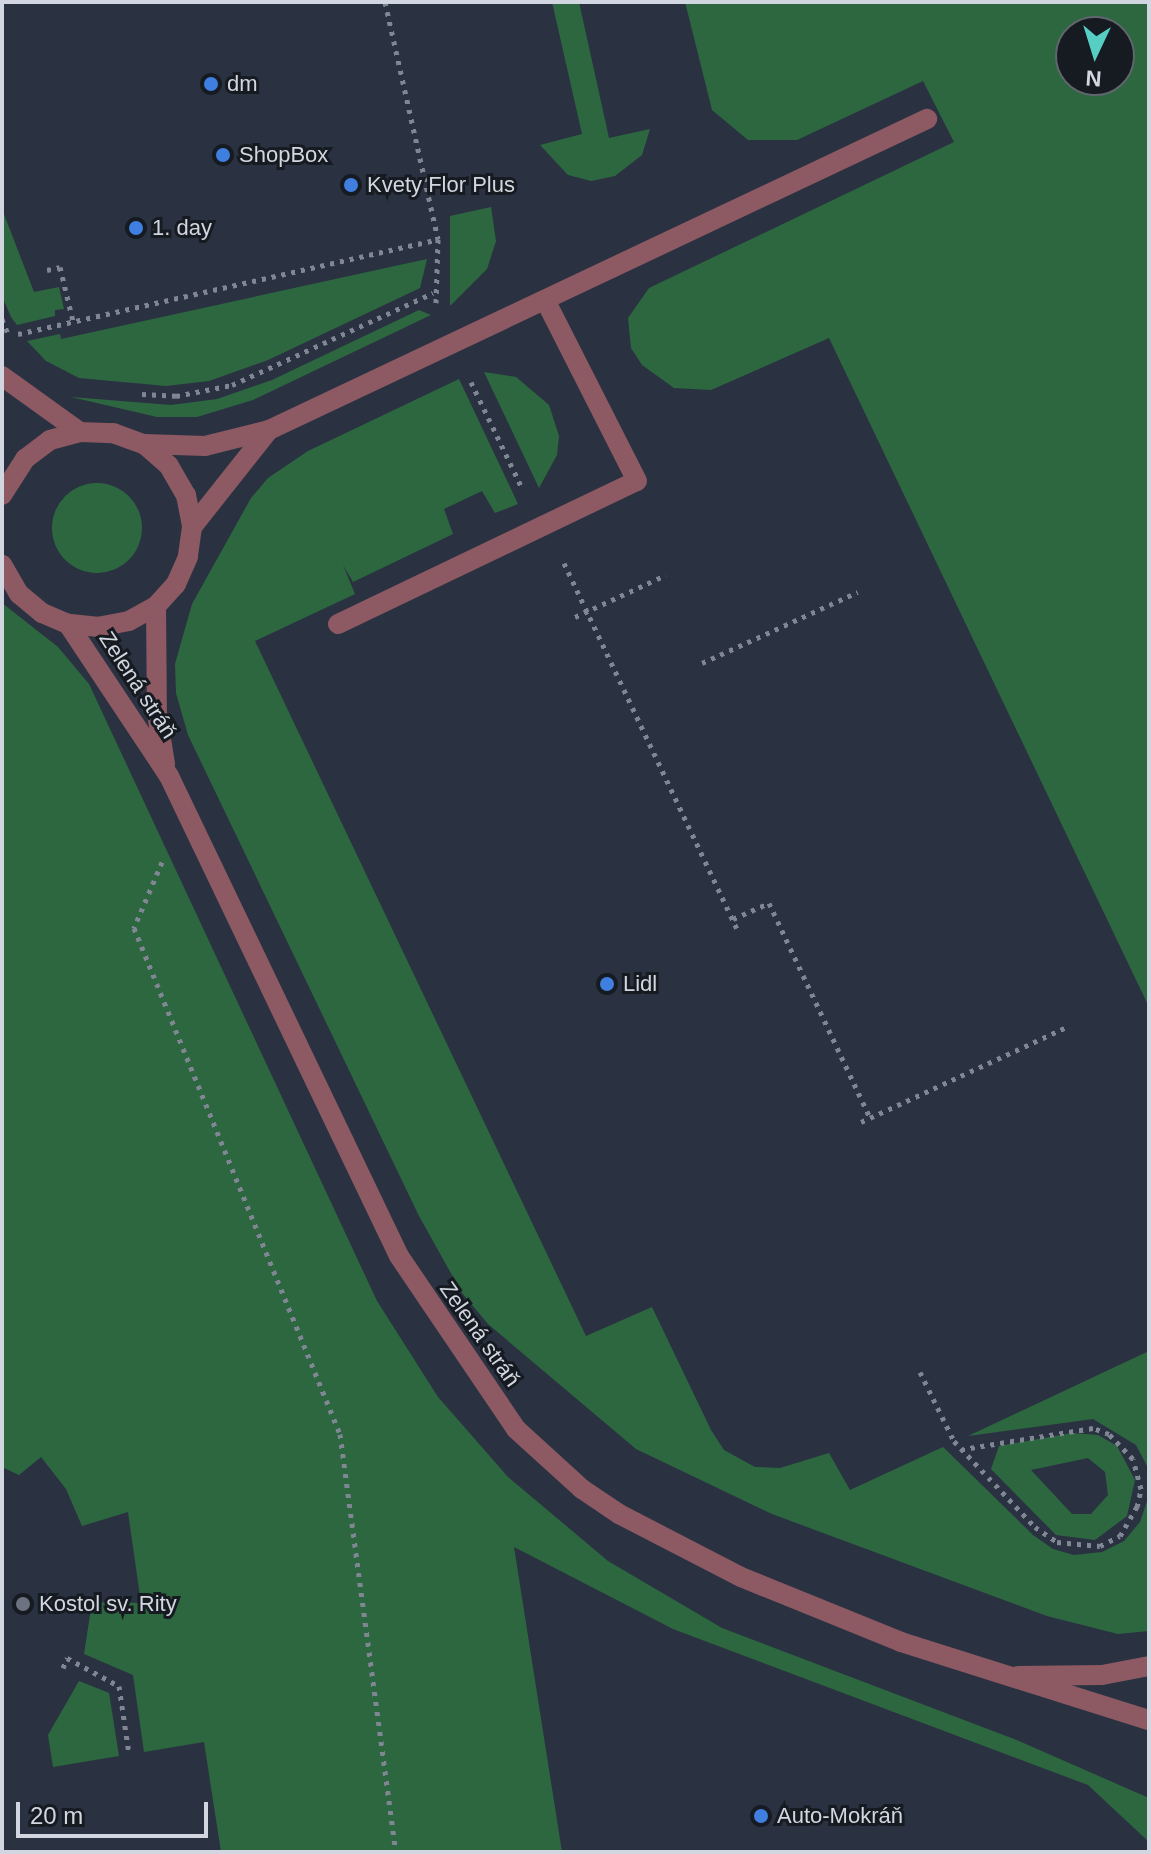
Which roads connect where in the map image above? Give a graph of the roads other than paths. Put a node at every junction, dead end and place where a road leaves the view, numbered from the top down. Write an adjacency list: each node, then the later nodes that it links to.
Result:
1 (927, 119): 2 (street)
2 (545, 300): 4 (street); 12 (street)
3 (2, 376): 5 (street)
4 (269, 430): 6 (street); 8 (street)
5 (80, 432): 6 (street, Zelená stráň); 7 (street, Zelená stráň)
6 (144, 444): 8 (street, Zelená stráň)
7 (3, 483)
8 (192, 527): 10 (street, Zelená stráň)
9 (2, 564): 11 (street, Zelená stráň)
10 (156, 606): 11 (street, Zelená stráň); 13 (street, Zelená stráň)
11 (68, 624): 13 (street, Zelená stráň)
12 (338, 624)
13 (166, 772): 15 (street, Zelená stráň)
14 (1149, 1666): 15 (street)
15 (1000, 1676): 16 (street, Zelená stráň)
16 (1149, 1720)

